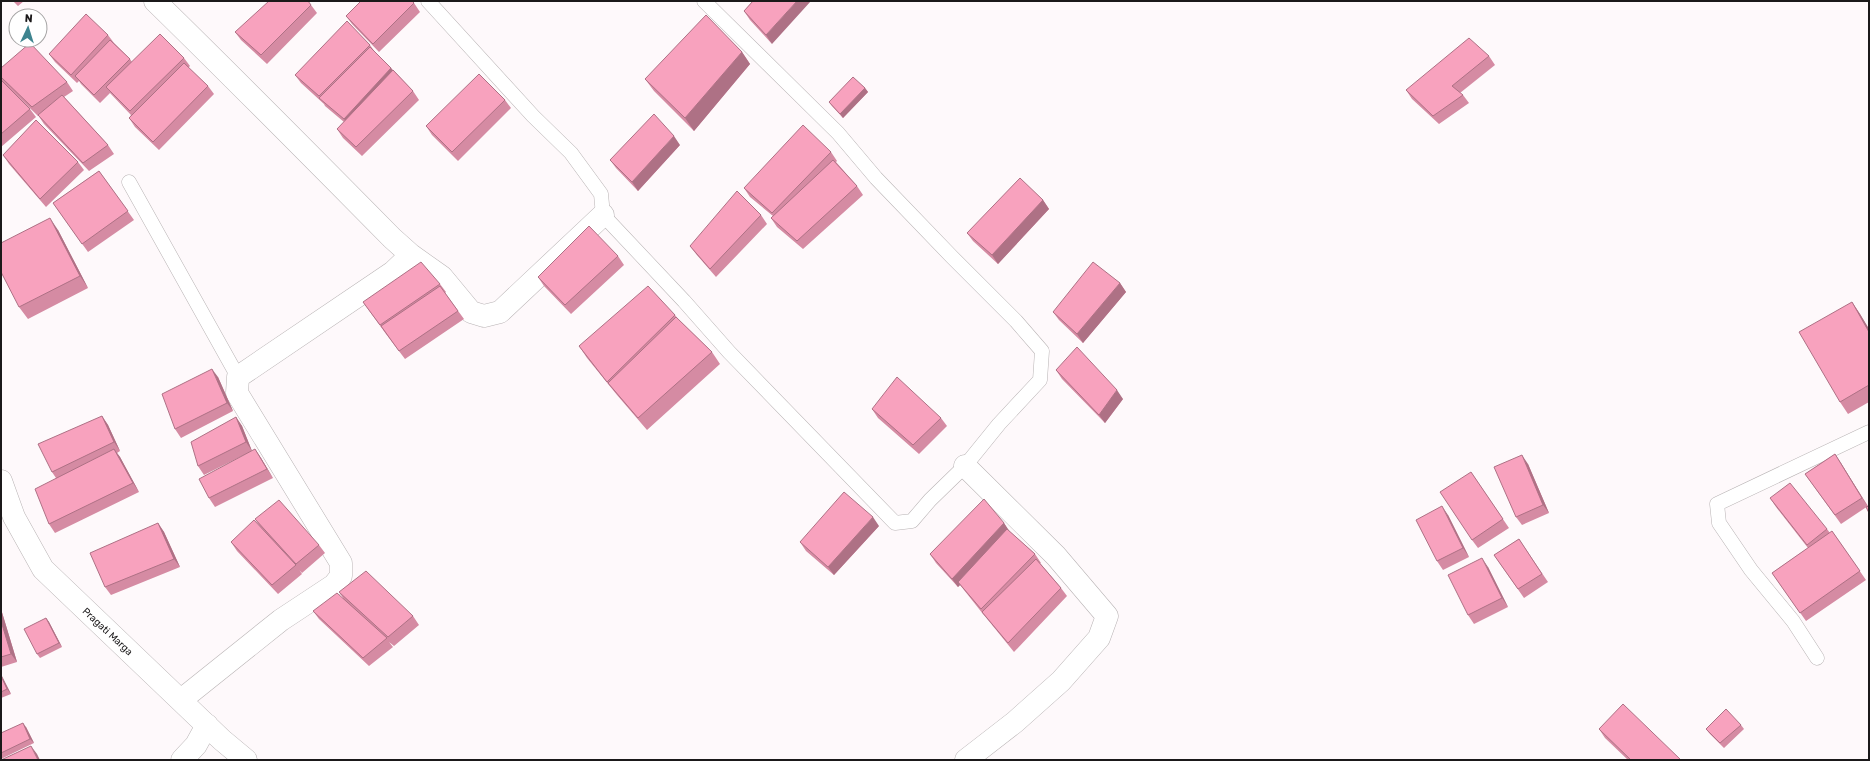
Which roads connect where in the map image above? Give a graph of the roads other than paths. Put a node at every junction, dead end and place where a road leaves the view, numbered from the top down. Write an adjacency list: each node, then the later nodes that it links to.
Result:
1 (155, 1): 6 (street)
2 (428, 1): 5 (lane)
3 (704, 1): 9 (lane)
4 (129, 182): 7 (lane)
5 (604, 215): 6 (street); 9 (lane)
6 (411, 255): 7 (street)
7 (238, 377): 12 (street)
8 (1869, 432): 11 (lane)
9 (965, 466): 16 (street)
10 (1, 481): 12 (street, Pragati Marga)
11 (1817, 658)
12 (181, 700): 13 (street, Pragati Marga)
13 (207, 725): 14 (street); 15 (street, Pragati Marga)
14 (182, 760)
15 (246, 760)
16 (966, 760)

